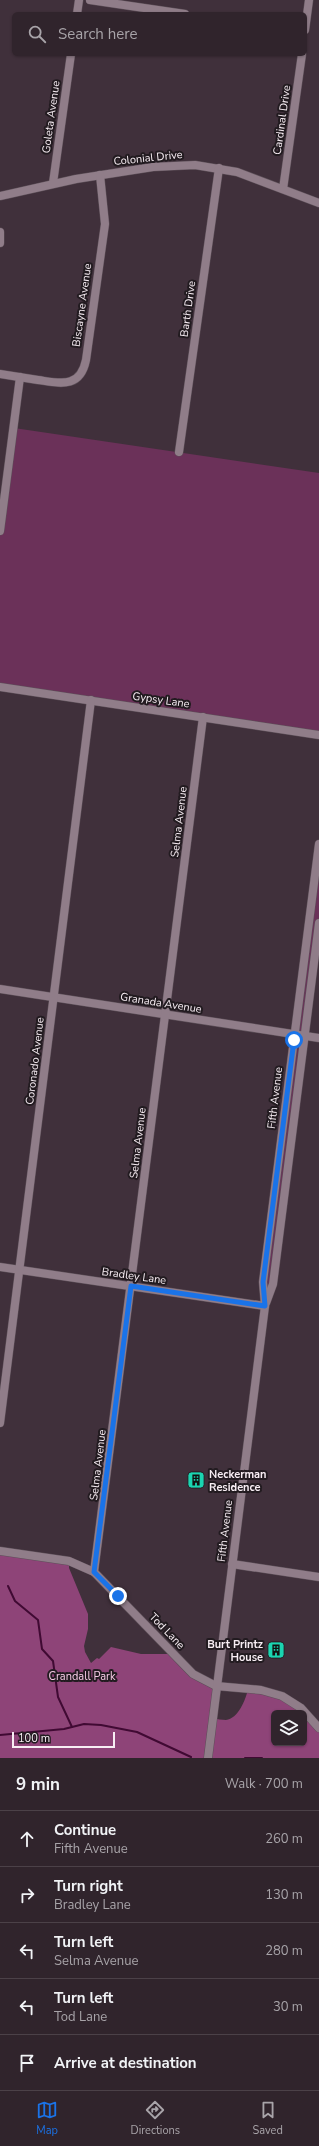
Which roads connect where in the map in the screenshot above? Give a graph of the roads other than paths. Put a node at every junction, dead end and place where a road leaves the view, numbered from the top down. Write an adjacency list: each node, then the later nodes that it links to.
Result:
1 (79, 0): 4 (street)
2 (90, 0): 5 (street)
3 (309, 0): 6 (street)
4 (77, 12)
5 (171, 12)
6 (307, 15)
7 (72, 56): 11 (street, Goleta Avenue)
8 (302, 56): 12 (street, Cardinal Drive)
9 (219, 168): 10 (street, Colonial Drive); 12 (street, Colonial Drive); 19 (street, Barth Drive)
10 (100, 175): 11 (street, Colonial Drive); 18 (street, Biscayne Avenue)
11 (53, 183): 13 (street, Colonial Drive)
12 (283, 189): 14 (street, Colonial Drive)
13 (0, 196)
14 (319, 204)
15 (0, 232): 16 (street)
16 (0, 243)
17 (0, 374): 18 (street, Biscayne Avenue)
18 (20, 377): 20 (street)
19 (179, 452)
20 (0, 531)
21 (0, 687): 22 (street, Gypsy Lane)
22 (91, 700): 23 (street, Gypsy Lane); 30 (street, Coronado Avenue)
23 (204, 717): 24 (street, Gypsy Lane); 31 (street, Selma Avenue)
24 (319, 735)
25 (319, 848): 27 (street, Fifth Avenue)
26 (319, 923): 28 (street, Fifth Avenue)
27 (306, 943): 28 (street); 32 (street, Fifth Avenue)
28 (318, 944): 33 (street, Fifth Avenue)
29 (0, 989): 30 (street, Granada Avenue)
30 (54, 997): 31 (street, Granada Avenue); 36 (street, Coronado Avenue)
31 (166, 1014): 32 (street, Granada Avenue); 37 (street, Selma Avenue)
32 (294, 1034): 33 (street, Granada Avenue); 38 (street, Fifth Avenue)
33 (304, 1036): 34 (street, Granada Avenue); 38 (street, Fifth Avenue)
34 (319, 1038)
35 (0, 1267): 36 (street, Bradley Lane)
36 (20, 1270): 37 (street, Bradley Lane); 39 (street, Coronado Avenue)
37 (131, 1286): 38 (street, Bradley Lane); 42 (street, Selma Avenue)
38 (265, 1306): 41 (street, Fifth Avenue)
39 (0, 1423)
40 (0, 1550): 42 (street, Tod Lane)
41 (232, 1564): 43 (street); 44 (street, Fifth Avenue)
42 (94, 1572): 44 (street, Tod Lane)
43 (319, 1577)
44 (216, 1686): 45 (street, Tod Lane); 46 (street, Fifth Avenue)
45 (319, 1728)
46 (208, 1758)

